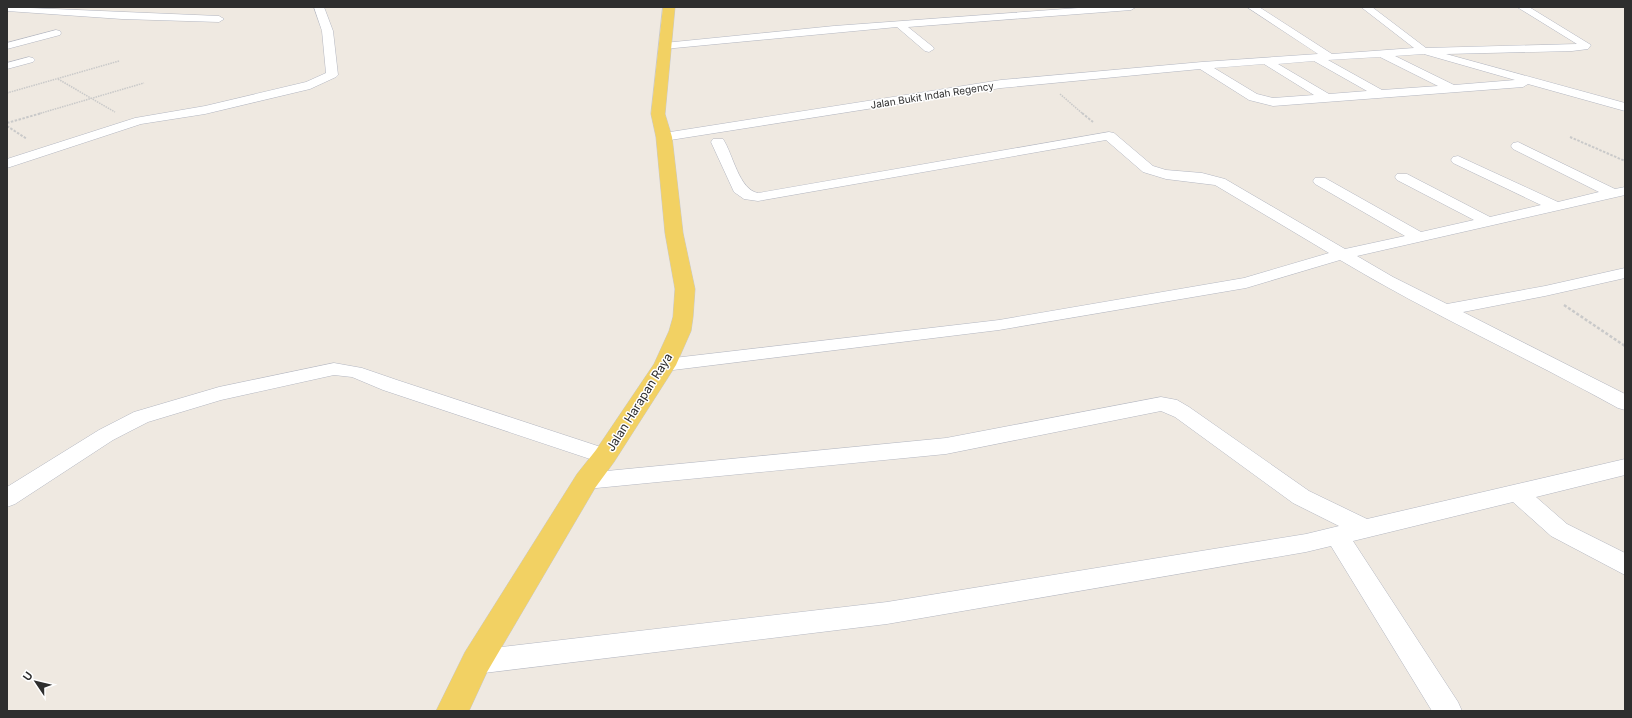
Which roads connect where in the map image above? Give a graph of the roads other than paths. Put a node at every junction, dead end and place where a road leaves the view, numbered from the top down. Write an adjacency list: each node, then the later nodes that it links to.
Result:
1 (319, 7): 31 (street)
2 (669, 7): 12 (main road, Jalan Harapan Raya)
3 (1132, 7): 9 (street)
4 (1252, 7): 16 (street)
5 (1366, 7): 14 (street)
6 (1522, 7): 14 (street, Jalan Bukit Indah Regency)
7 (7, 8): 8 (street)
8 (219, 19)
9 (898, 24): 12 (street); 13 (street)
10 (56, 32): 11 (street)
11 (7, 46)
12 (664, 46): 27 (main road, Jalan Harapan Raya)
13 (929, 49)
14 (1424, 51): 15 (street, Jalan Bukit Indah Regency); 22 (street)
15 (1381, 54): 16 (street, Jalan Bukit Indah Regency); 23 (street, Jalan Bukit Indah Regency)
16 (1330, 56): 17 (street, Jalan Bukit Indah Regency)
17 (1316, 58): 19 (street, Jalan Bukit Indah Regency); 24 (street)
18 (29, 60): 21 (street)
19 (1266, 61): 20 (street, Jalan Bukit Indah Regency); 25 (street)
20 (1202, 65): 25 (street); 27 (street, Jalan Bukit Indah Regency)
21 (7, 66)
22 (1536, 82): 23 (street); 26 (street)
23 (1454, 89): 24 (street)
24 (1382, 95): 25 (street)
25 (1329, 99)
26 (1625, 107)
27 (664, 137): 41 (main road, Jalan Harapan Raya)
28 (718, 142): 38 (street)
29 (1518, 146): 34 (street)
30 (1458, 160): 35 (street)
31 (7, 164)
32 (1402, 177): 36 (street)
33 (1320, 181): 37 (street)
34 (1618, 192): 35 (street)
35 (1555, 206): 36 (street)
36 (1487, 220): 37 (street)
37 (1419, 237): 38 (street)
38 (1344, 254): 40 (street); 41 (street)
39 (1625, 273): 40 (street)
40 (1445, 310): 42 (street)
41 (665, 365): 43 (main road, Jalan Harapan Raya)
42 (1625, 403)
43 (605, 456): 45 (main road, Jalan Harapan Raya); 47 (street)
44 (1625, 468): 46 (street)
45 (586, 481): 48 (street); 51 (main road, Jalan Harapan Raya)
46 (1517, 493): 48 (street); 50 (street)
47 (7, 498)
48 (1366, 529): 49 (street)
49 (1337, 536): 51 (street); 53 (street)
50 (1625, 565)
51 (476, 662): 52 (main road, Jalan Harapan Raya)
52 (452, 711)
53 (1448, 711)

